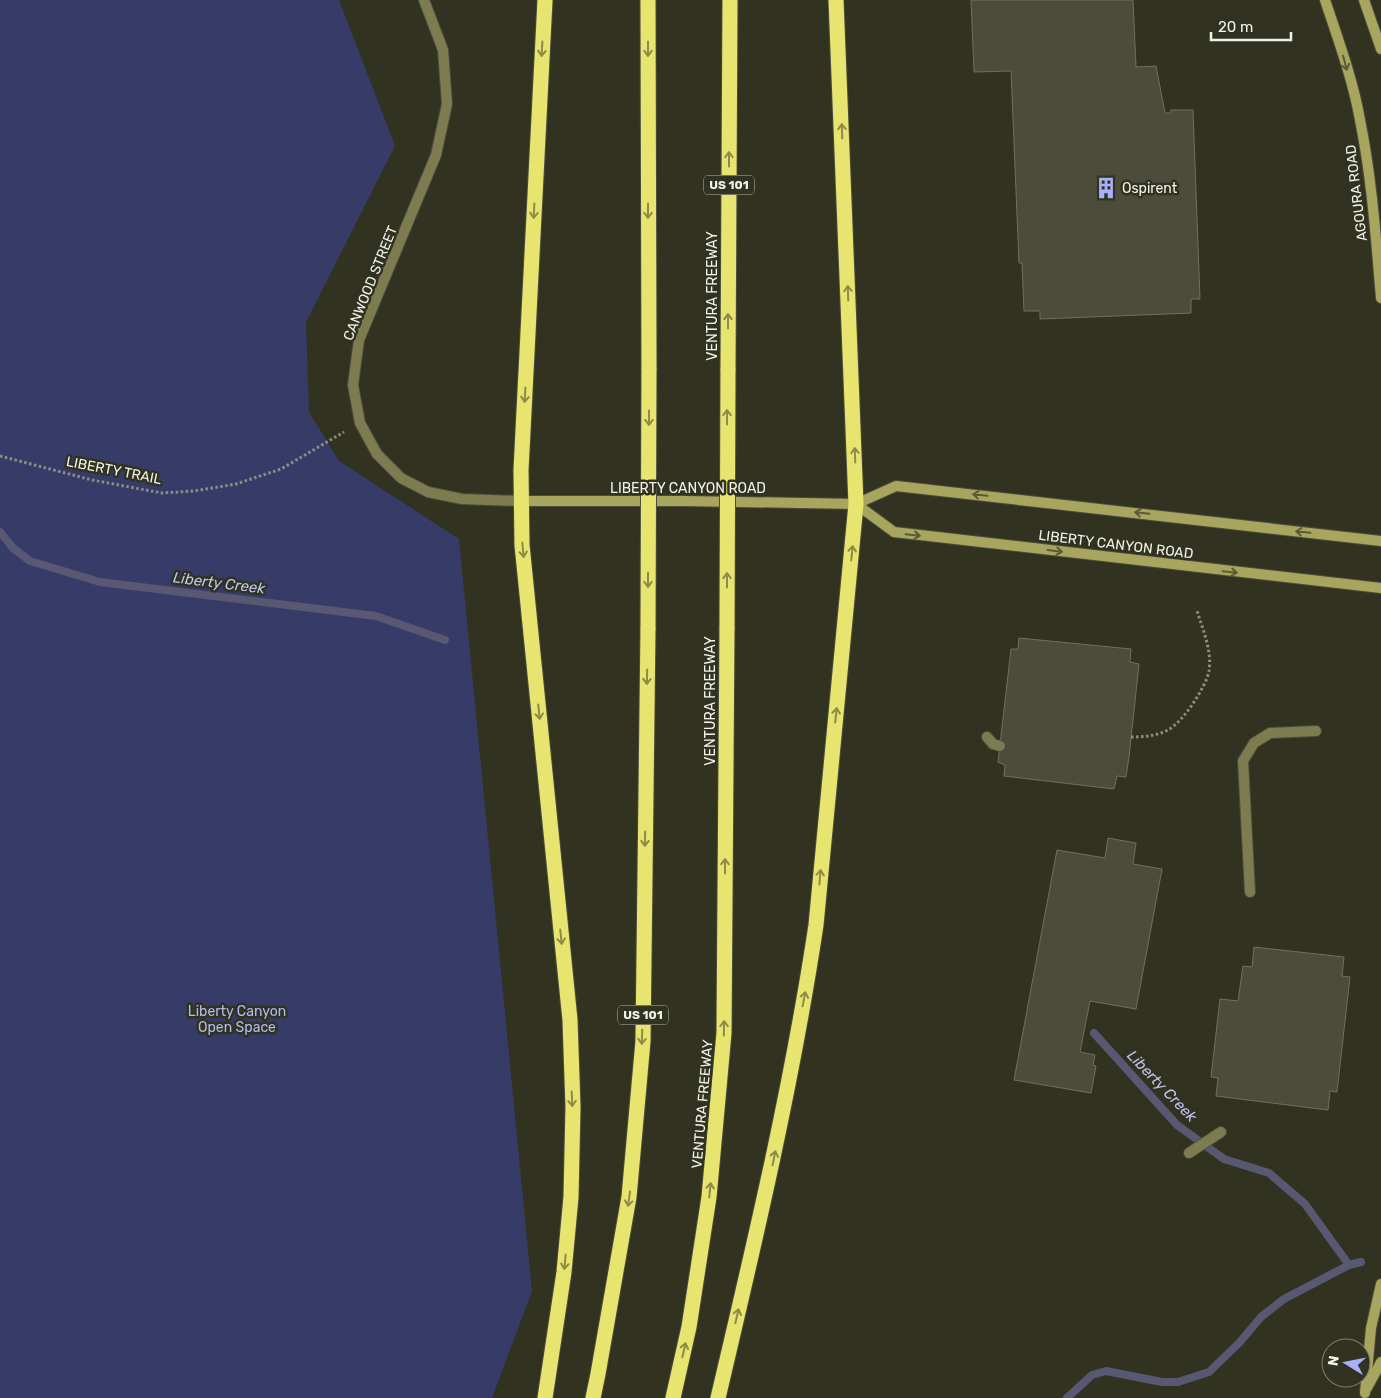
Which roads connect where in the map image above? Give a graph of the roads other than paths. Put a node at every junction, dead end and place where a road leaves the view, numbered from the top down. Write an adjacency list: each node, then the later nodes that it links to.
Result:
1 (424, 0): 10 (street, CANWOOD STREET)
2 (545, 0): 10 (highway, one-way to 10)
3 (648, 0): 24 (highway, US 101, one-way to 24, bridge)
4 (730, 0): 25 (highway, VENTURA FREEWAY / US 101, one-way to 4, bridge)
5 (836, 0): 11 (highway, one-way to 5)
6 (1325, 0): 9 (street, AGOURA ROAD, one-way to 9)
7 (1364, 0): 8 (street)
8 (1381, 49)
9 (1381, 298)
10 (520, 501): 11 (street, LIBERTY CANYON ROAD); 23 (highway, one-way to 23)
11 (856, 504): 12 (street, LIBERTY CANYON ROAD, one-way to 11); 13 (street, LIBERTY CANYON ROAD, one-way to 13); 26 (highway, one-way to 11)
12 (1381, 541)
13 (1381, 588)
14 (1316, 731): 17 (street)
15 (987, 737): 16 (street)
16 (1000, 746)
17 (1250, 892)
18 (1220, 1132): 19 (street)
19 (1189, 1153)
20 (1381, 1284): 22 (street)
21 (1381, 1362): 22 (street)
22 (1364, 1396)
23 (545, 1398)
24 (593, 1398)
25 (673, 1398)
26 (718, 1398)

